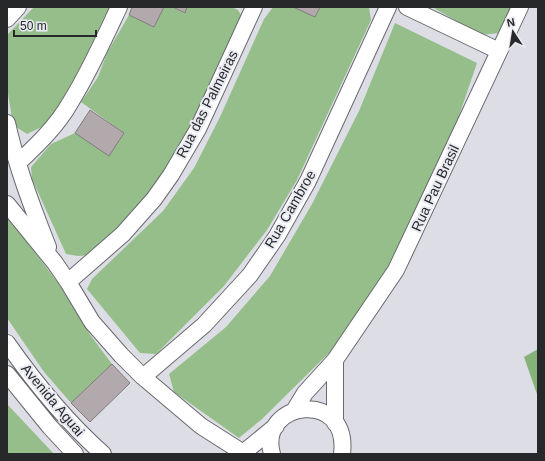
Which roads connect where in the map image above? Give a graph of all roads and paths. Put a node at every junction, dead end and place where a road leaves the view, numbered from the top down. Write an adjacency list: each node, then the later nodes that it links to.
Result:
1 (18, 7): 7 (street)
2 (120, 7): 10 (street)
3 (254, 7): 15 (street, Rua das Palmeiras)
4 (388, 7): 19 (street, Rua Cambroe)
5 (406, 7): 8 (street)
6 (520, 7): 8 (street, Rua Pau Brasil)
7 (7, 19)
8 (499, 51): 17 (street, Rua Pau Brasil)
9 (7, 123): 11 (street)
10 (40, 142): 11 (street); 12 (street)
11 (11, 144): 12 (street)
12 (18, 163): 14 (street)
13 (7, 204): 14 (street)
14 (54, 263): 15 (street)
15 (68, 282): 19 (street)
16 (7, 343): 25 (street, Avenida Aguai)
17 (334, 360): 20 (street, Rua Pau Brasil); 21 (street)
18 (7, 374): 24 (street, Avenida Aguai)
19 (143, 377): 26 (street)
20 (294, 411): 21 (street); 22 (street)
21 (336, 423): 23 (street)
22 (276, 426): 26 (street); 27 (street)
23 (344, 450)
24 (75, 454)
25 (103, 454)
26 (244, 454)
27 (272, 454)

